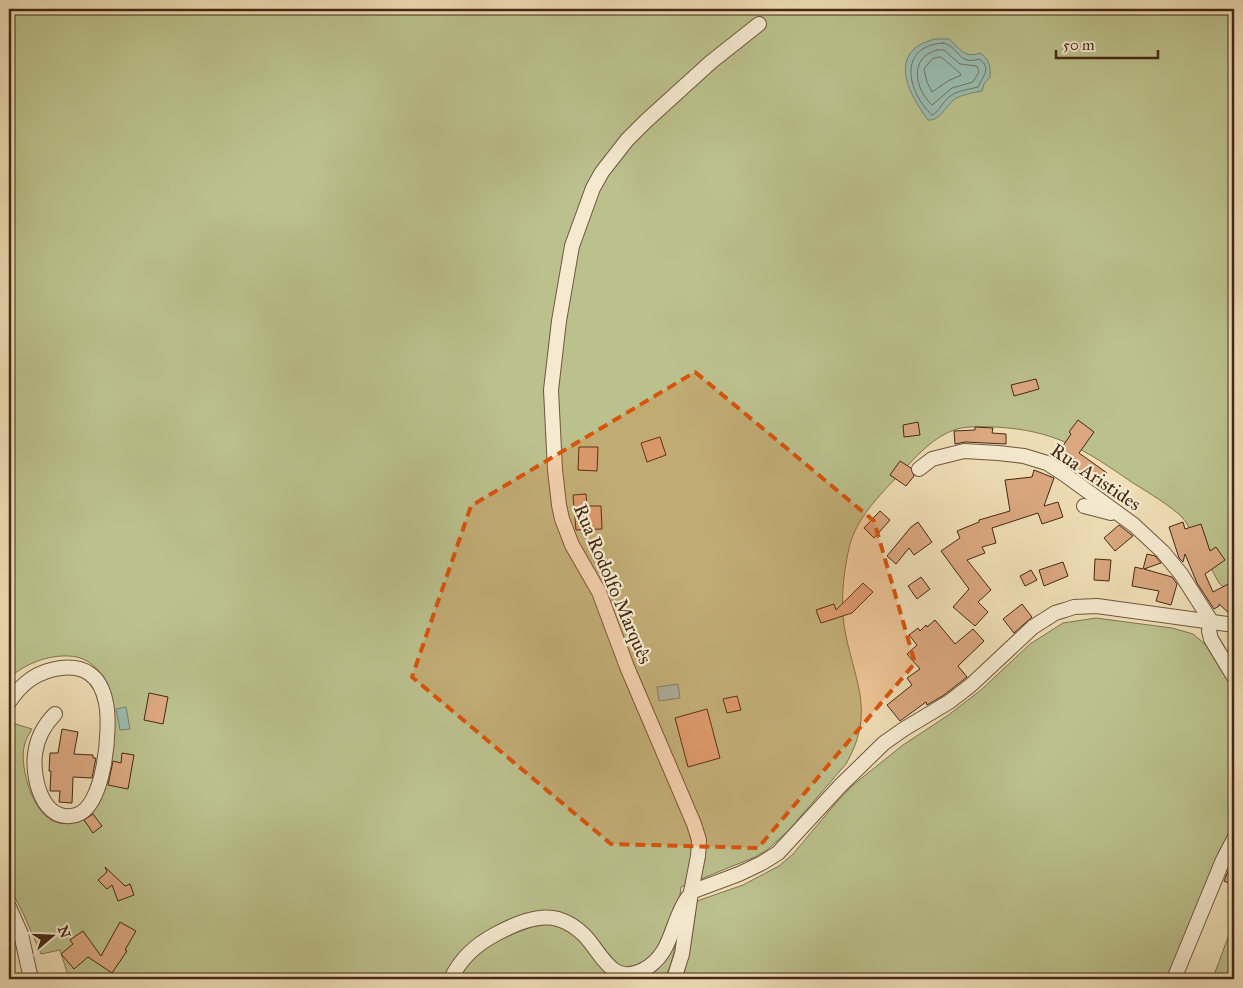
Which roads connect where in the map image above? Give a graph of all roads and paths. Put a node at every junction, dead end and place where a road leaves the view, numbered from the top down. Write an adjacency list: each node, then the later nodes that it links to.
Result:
1 (759, 24): 11 (street, Rua Rodolfo Marquês)
2 (919, 469): 4 (street, Rua Aristides)
3 (1084, 506): 4 (street)
4 (1119, 515): 5 (street, Rua Aristides)
5 (1211, 621): 6 (street); 7 (street); 11 (street)
6 (1234, 625)
7 (1234, 677)
8 (9, 702): 9 (street)
9 (55, 714)
10 (1234, 838): 16 (street)
11 (691, 892): 14 (street); 15 (street, Rua Rodolfo Marquês)
12 (9, 907): 13 (street)
13 (31, 979)
14 (451, 979)
15 (674, 979)
16 (1174, 979)

